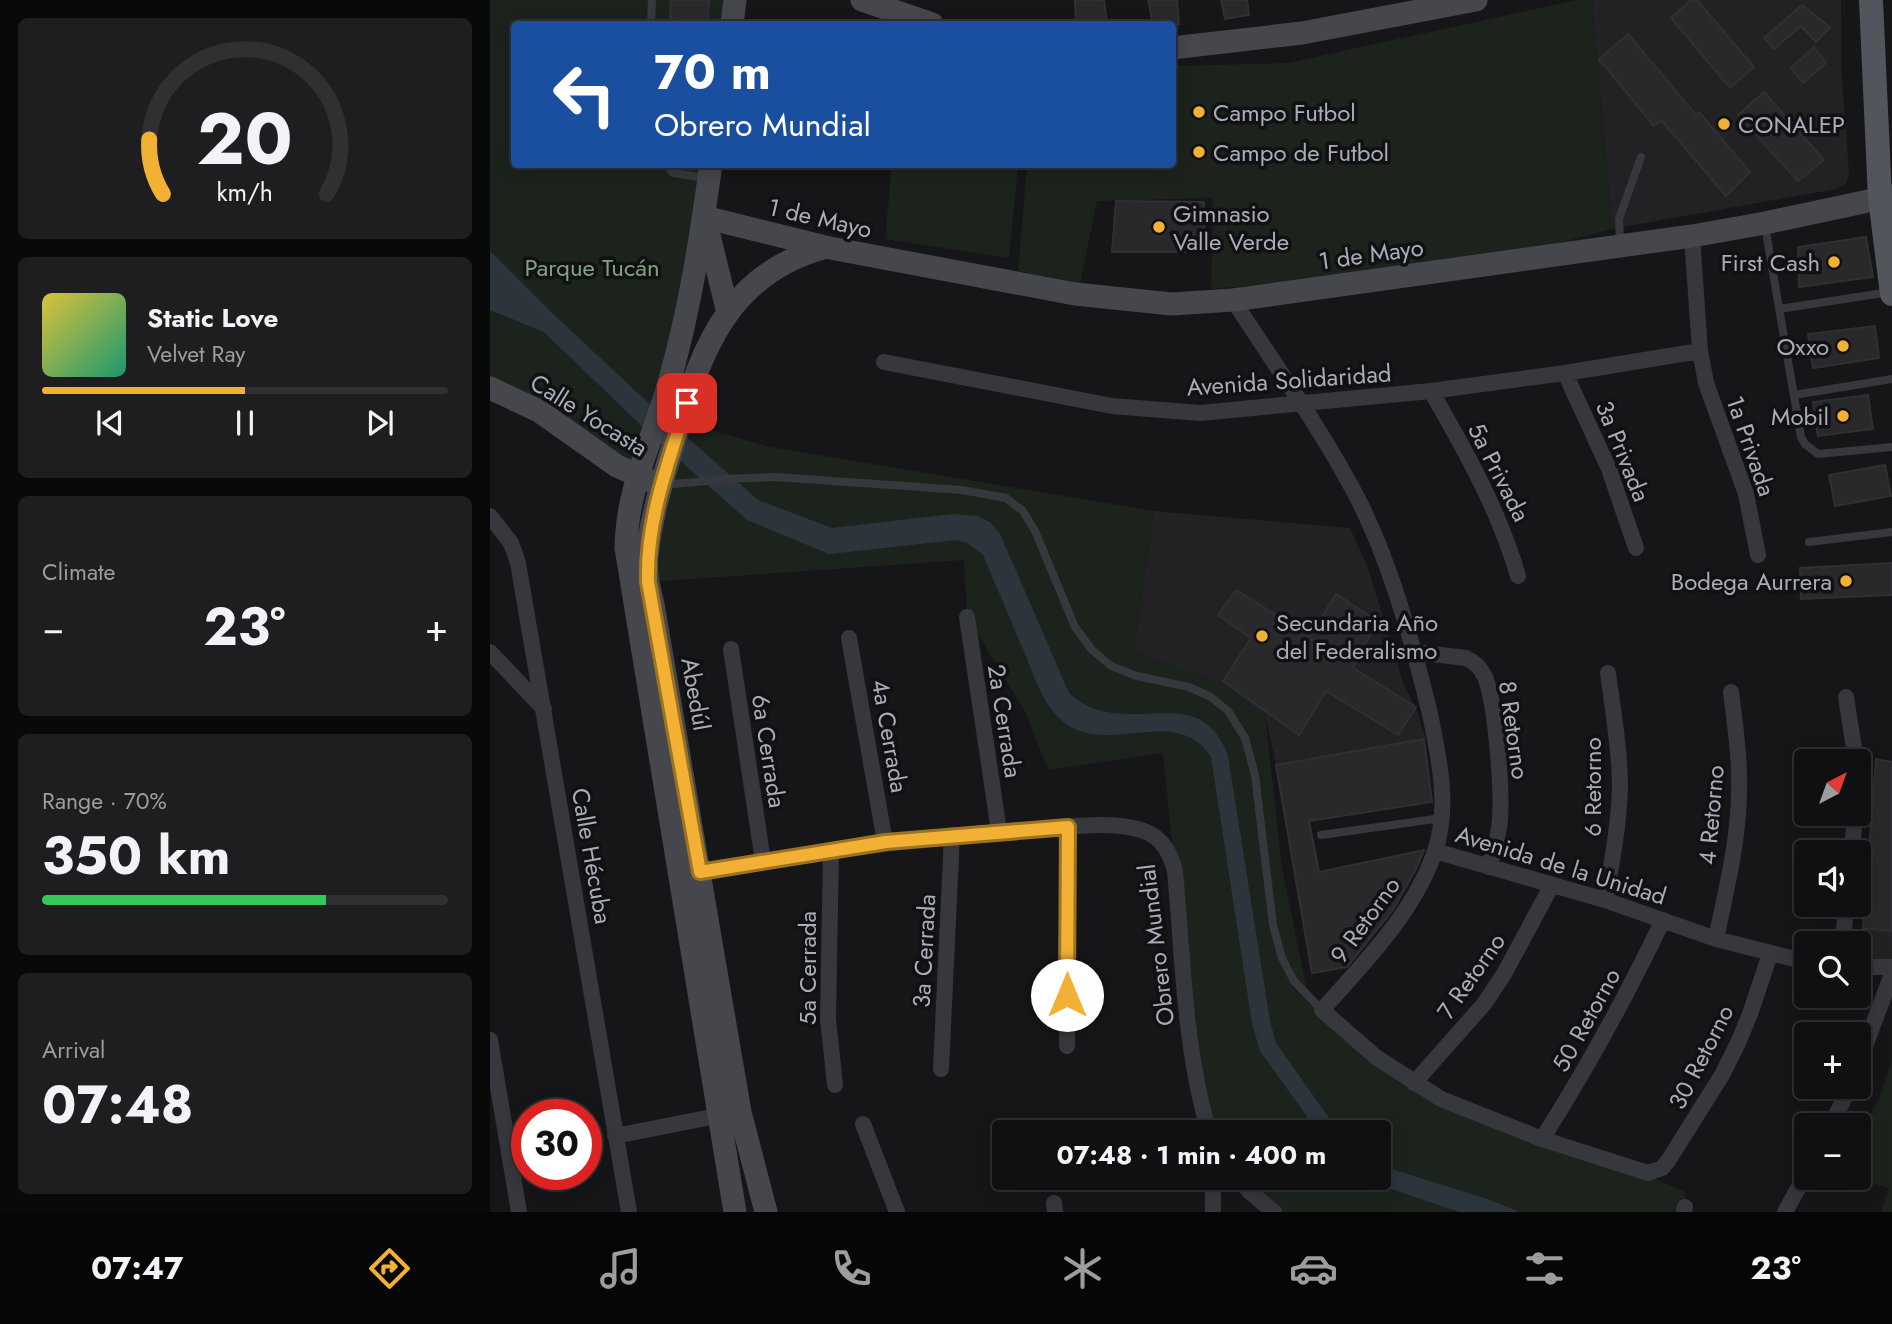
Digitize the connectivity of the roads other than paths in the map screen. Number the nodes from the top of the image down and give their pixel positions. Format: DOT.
graph roads {
  1 [pos="652,0"];
  2 [pos="735,0"];
  3 [pos="862,0"];
  4 [pos="1476,0"];
  5 [pos="1871,0"];
  6 [pos="1400,8"];
  7 [pos="651,21"];
  8 [pos="732,21"];
  9 [pos="923,21"];
  10 [pos="1176,48"];
  11 [pos="1641,158"];
  12 [pos="669,168"];
  13 [pos="710,171"];
  14 [pos="1886,197"];
  15 [pos="704,217"];
  16 [pos="1765,223"];
  17 [pos="1692,236"];
  18 [pos="1620,246"];
  19 [pos="825,247"];
  20 [pos="1892,293"];
  21 [pos="1233,300"];
  22 [pos="1779,309"];
  23 [pos="728,313"];
  24 [pos="1700,351"];
  25 [pos="884,362"];
  26 [pos="1565,373"];
  27 [pos="1892,379"];
  28 [pos="490,388"];
  29 [pos="1431,391"];
  30 [pos="1794,395"];
  31 [pos="1300,404"];
  32 [pos="1892,447"];
  33 [pos="637,477"];
  34 [pos="661,485"];
  35 [pos="490,516"];
  36 [pos="1892,532"];
  37 [pos="1809,542"];
  38 [pos="1636,548"];
  39 [pos="1758,555"];
  40 [pos="1518,576"];
  41 [pos="967,617"];
  42 [pos="849,638"];
  43 [pos="731,649"];
  44 [pos="490,652"];
  45 [pos="1415,652"];
  46 [pos="1608,673"];
  47 [pos="1731,692"];
  48 [pos="1846,696"];
  49 [pos="544,709"];
  50 [pos="1854,749"];
  51 [pos="1442,818"];
  52 [pos="1068,827"];
  53 [pos="999,831"];
  54 [pos="952,835"];
  55 [pos="1321,835"];
  56 [pos="886,842"];
  57 [pos="831,850"];
  58 [pos="1435,851"];
  59 [pos="763,861"];
  60 [pos="1489,867"];
  61 [pos="700,872"];
  62 [pos="1552,885"];
  63 [pos="1605,900"];
  64 [pos="1663,920"];
  65 [pos="1716,939"];
  66 [pos="1770,954"];
  67 [pos="1794,959"];
  68 [pos="1871,967"];
  69 [pos="1892,967"];
  70 [pos="1892,974"];
  71 [pos="1322,1010"];
  72 [pos="1871,1030"];
  73 [pos="490,1040"];
  74 [pos="1067,1046"];
  75 [pos="941,1069"];
  76 [pos="1414,1083"];
  77 [pos="835,1085"];
  78 [pos="730,1114"];
  79 [pos="1205,1120"];
  80 [pos="863,1124"];
  81 [pos="615,1136"];
  82 [pos="1542,1139"];
  83 [pos="1213,1190"];
  84 [pos="1248,1190"];
  85 [pos="1797,1190"];
  86 [pos="519,1212"];
  87 [pos="629,1212"];
  88 [pos="735,1212"];
  89 [pos="766,1212"];
  90 [pos="897,1212"];
  91 [pos="1213,1212"];
  92 [pos="1274,1212"];
  93 [pos="1785,1212"];
  1 -- 7 [label="lane"];
  2 -- 8 [label="street"];
  3 -- 9 [label="street"];
  4 -- 6 [label="street"];
  5 -- 14 [label="main road"];
  6 -- 10 [label="street"];
  11 -- 18 [label="lane"];
  12 -- 13 [label="lane"];
  13 -- 15 [label="street, Abedúl"];
  14 -- 16 [label="street, 1 de Mayo"];
  14 -- 20 [label="main road"];
  15 -- 19 [label="street, 1 de Mayo"];
  15 -- 23 [label="street"];
  15 -- 33 [label="street, Abedúl"];
  16 -- 17 [label="street, 1 de Mayo"];
  16 -- 22 [label="lane"];
  17 -- 18 [label="street, 1 de Mayo"];
  17 -- 24 [label="street, 1a Privada"];
  18 -- 21 [label="street, 1 de Mayo"];
  19 -- 21 [label="street, 1 de Mayo"];
  19 -- 23 [label="street, Abedúl"];
  20 -- 22 [label="lane"];
  21 -- 31 [label="street, Avenida de la Unidad"];
  22 -- 30 [label="lane"];
  23 -- 34 [label="street, Abedúl"];
  24 -- 26 [label="street, Avenida Solidaridad"];
  24 -- 39 [label="street, 1a Privada"];
  25 -- 31 [label="street, Avenida Solidaridad"];
  26 -- 29 [label="street, Avenida Solidaridad"];
  26 -- 38 [label="street, 3a Privada"];
  27 -- 30 [label="lane"];
  28 -- 33 [label="street, Calle Yocasta"];
  29 -- 31 [label="street, Avenida Solidaridad"];
  29 -- 40 [label="street, 5a Privada"];
  30 -- 32 [label="lane"];
  31 -- 45 [label="street, Avenida de la Unidad"];
  33 -- 34 [label="street, Calle Yocasta"];
  33 -- 78 [label="street, Abedúl"];
  34 -- 61 [label="street, Abedúl"];
  34 -- 71 [label="lane"];
  35 -- 49 [label="street, Calle Hécuba"];
  36 -- 37 [label="lane"];
  41 -- 53 [label="street, 2a Cerrada"];
  42 -- 56 [label="street, 4a Cerrada"];
  43 -- 59 [label="street, 6a Cerrada"];
  44 -- 49 [label="street"];
  45 -- 51 [label="street, Avenida de la Unidad"];
  45 -- 60 [label="street, 8 Retorno"];
  46 -- 63 [label="street, 6 Retorno"];
  47 -- 65 [label="street, 4 Retorno"];
  48 -- 50 [label="street"];
  49 -- 81 [label="street, Calle Hécuba"];
  51 -- 55 [label="lane"];
  51 -- 58 [label="street, Avenida de la Unidad"];
  52 -- 53 [label="street, Obrero Mundial"];
  52 -- 74 [label="street"];
  52 -- 79 [label="street, Obrero Mundial"];
  53 -- 54 [label="street, Obrero Mundial"];
  54 -- 56 [label="street, Obrero Mundial"];
  54 -- 75 [label="street, 3a Cerrada"];
  56 -- 57 [label="street, Obrero Mundial"];
  57 -- 59 [label="street, Obrero Mundial"];
  57 -- 77 [label="street, 5a Cerrada"];
  58 -- 60 [label="street, Avenida de la Unidad"];
  58 -- 71 [label="street, 9 Retorno"];
  59 -- 61 [label="street, Obrero Mundial"];
  60 -- 62 [label="street, Avenida de la Unidad"];
  61 -- 78 [label="street, Abedúl"];
  62 -- 63 [label="street, Avenida de la Unidad"];
  62 -- 76 [label="street, 7 Retorno"];
  63 -- 64 [label="street, Avenida de la Unidad"];
  64 -- 65 [label="street, Avenida de la Unidad"];
  64 -- 82 [label="street, 50 Retorno"];
  65 -- 66 [label="street, Avenida de la Unidad"];
  66 -- 67 [label="street, Avenida de la Unidad"];
  66 -- 82 [label="street, 30 Retorno"];
  68 -- 69 [label="street"];
  70 -- 72 [label="street"];
  71 -- 76 [label="street"];
  73 -- 86 [label="street"];
  76 -- 82 [label="street"];
  78 -- 81 [label="street"];
  78 -- 88 [label="street, Abedúl"];
  78 -- 89 [label="street, Abedúl"];
  80 -- 90 [label="street"];
  81 -- 87 [label="street, Calle Hécuba"];
  83 -- 91 [label="street"];
  84 -- 92 [label="street"];
  85 -- 93 [label="street"];
}
